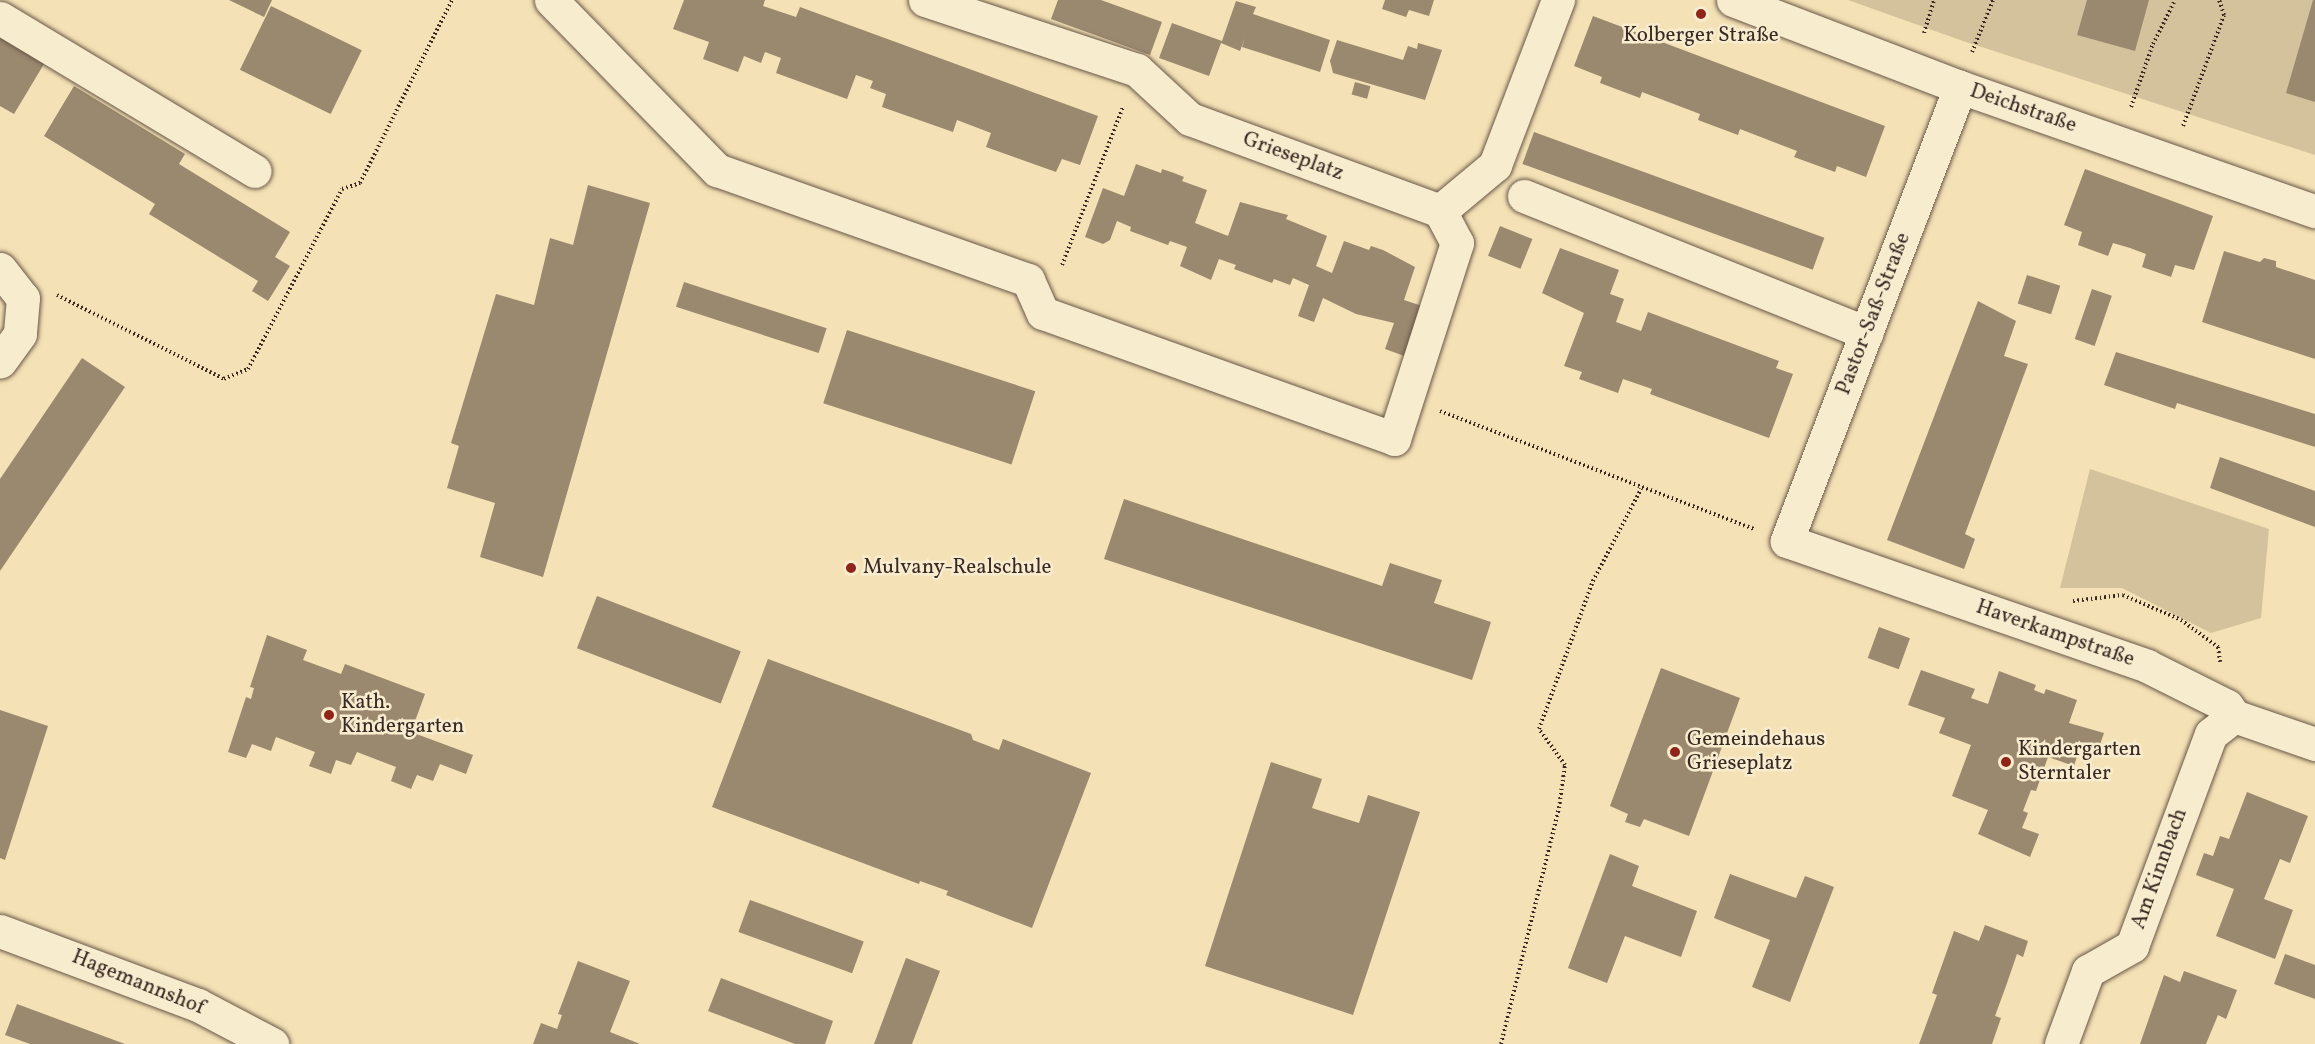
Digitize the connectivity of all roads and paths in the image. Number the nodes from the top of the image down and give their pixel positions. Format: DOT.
graph roads {
  1 [pos="452,0"];
  2 [pos="551,0"];
  3 [pos="925,0"];
  4 [pos="1558,0"];
  5 [pos="1733,0"];
  6 [pos="1994,0"];
  7 [pos="2175,0"];
  8 [pos="2219,0"];
  9 [pos="0,18"];
  10 [pos="1137,70"];
  11 [pos="1960,87"];
  12 [pos="2119,142"];
  13 [pos="2171,160"];
  14 [pos="255,171"];
  15 [pos="1524,196"];
  16 [pos="1440,211"];
  17 [pos="2315,211"];
  18 [pos="0,269"];
  19 [pos="23,298"];
  20 [pos="1043,313"];
  21 [pos="1867,333"];
  22 [pos="0,362"];
  23 [pos="1409,399"];
  24 [pos="1641,489"];
  25 [pos="1787,541"];
  26 [pos="2234,716"];
  27 [pos="2315,744"];
  28 [pos="0,931"];
  29 [pos="272,1044"];
  30 [pos="1501,1044"];
  31 [pos="2061,1044"];
  1 -- 19 [label="path"];
  2 -- 20 [label="street"];
  3 -- 10 [label="street, Grieseplatz"];
  4 -- 16 [label="street"];
  5 -- 11 [label="street, Deichstraße"];
  6 -- 11 [label="path"];
  7 -- 12 [label="path"];
  8 -- 13 [label="path"];
  9 -- 14 [label="street"];
  10 -- 16 [label="street, Grieseplatz"];
  10 -- 20 [label="path"];
  11 -- 12 [label="street, Deichstraße"];
  11 -- 21 [label="street, Pastor-Saß-Straße"];
  12 -- 13 [label="street, Deichstraße"];
  13 -- 17 [label="street, Deichstraße"];
  15 -- 21 [label="street"];
  16 -- 23 [label="street"];
  18 -- 19 [label="street"];
  19 -- 22 [label="street"];
  20 -- 23 [label="street"];
  21 -- 25 [label="street, Pastor-Saß-Straße"];
  23 -- 24 [label="path"];
  24 -- 25 [label="path"];
  24 -- 30 [label="path"];
  25 -- 26 [label="street, Haverkampstraße"];
  26 -- 27 [label="street, Haverkampstraße"];
  26 -- 31 [label="street, Am Kinnbach"];
  28 -- 29 [label="street, Hagemannshof"];
}
